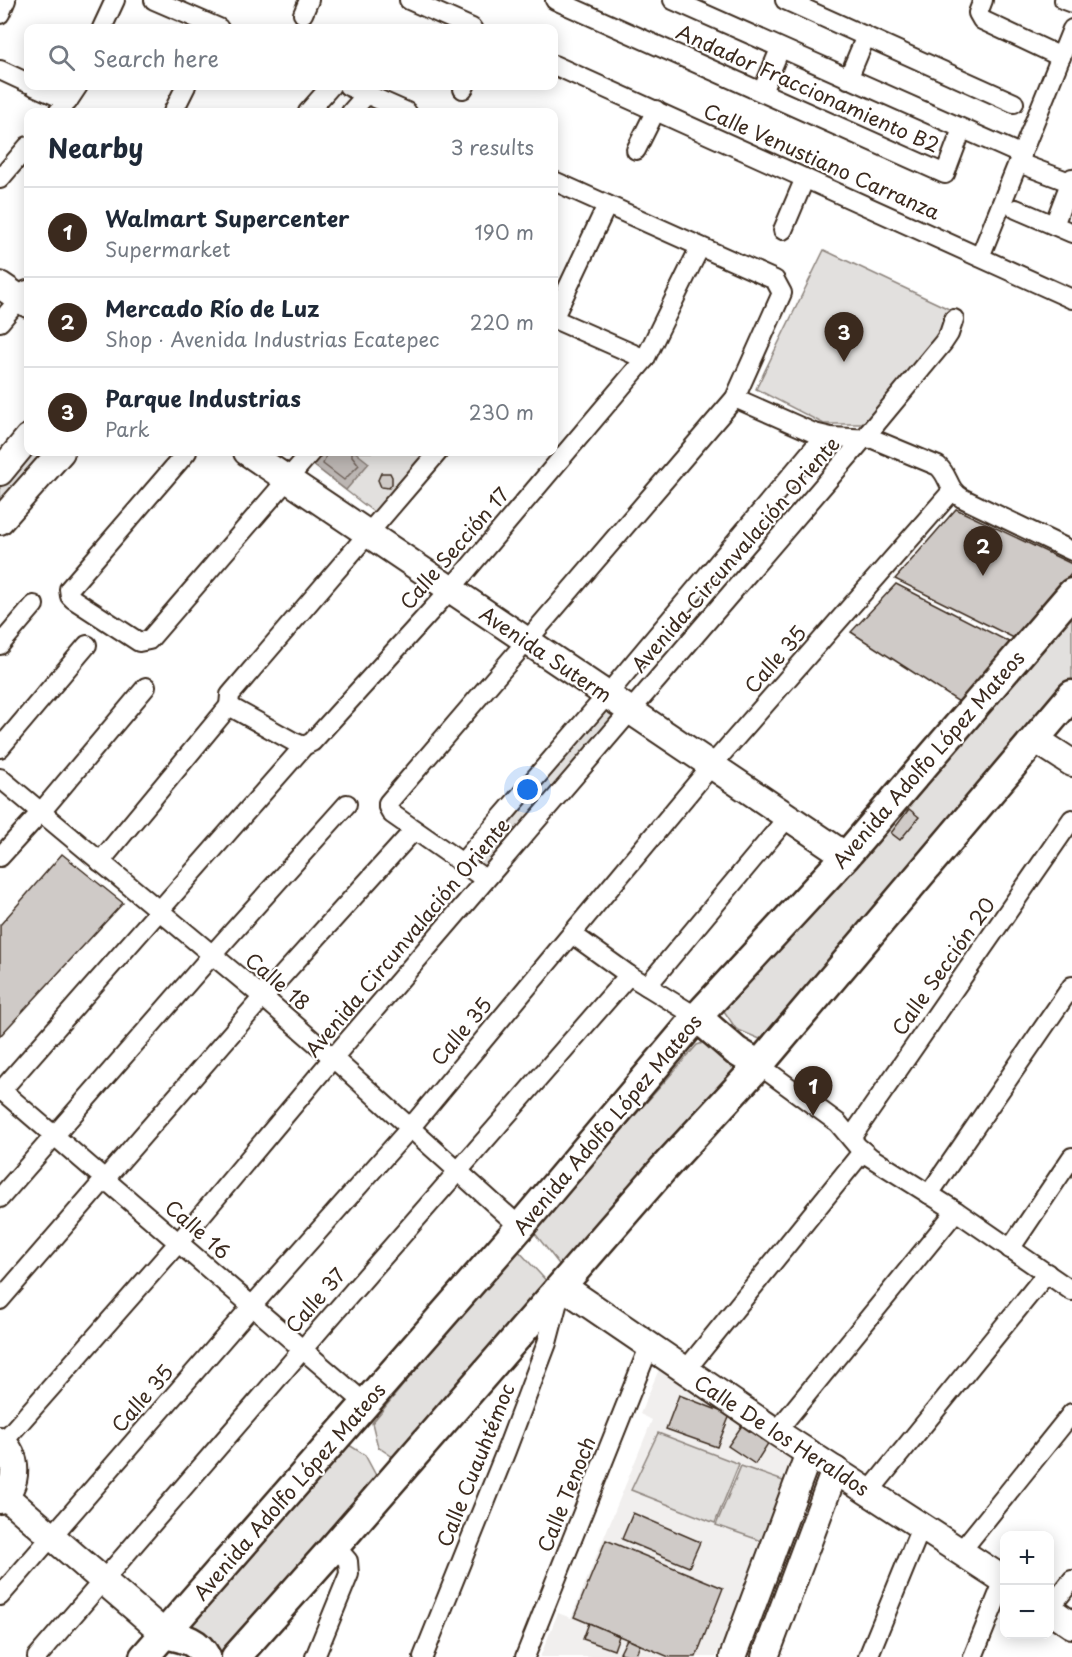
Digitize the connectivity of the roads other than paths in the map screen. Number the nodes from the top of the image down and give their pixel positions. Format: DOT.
graph roads {
  1 [pos="6,0"];
  2 [pos="115,0"];
  3 [pos="154,0"];
  4 [pos="409,0"];
  5 [pos="555,0"];
  6 [pos="673,0"];
  7 [pos="785,0"];
  8 [pos="983,0"];
  9 [pos="1064,0"];
  10 [pos="1072,3"];
  11 [pos="0,14"];
  12 [pos="104,24"];
  13 [pos="207,24"];
  14 [pos="463,24"];
  15 [pos="1072,29"];
  16 [pos="866,36"];
  17 [pos="780,49"];
  18 [pos="558,67"];
  19 [pos="1063,68"];
  20 [pos="0,70"];
  21 [pos="848,79"];
  22 [pos="24,81"];
  23 [pos="44,90"];
  24 [pos="184,90"];
  25 [pos="327,90"];
  26 [pos="358,90"];
  27 [pos="762,92"];
  28 [pos="367,94"];
  29 [pos="68,100"];
  30 [pos="1014,103"];
  31 [pos="175,108"];
  32 [pos="312,108"];
  33 [pos="355,108"];
  34 [pos="398,108"];
  35 [pos="656,110"];
  36 [pos="962,129"];
  37 [pos="636,150"];
  38 [pos="24,151"];
  39 [pos="1020,159"];
  40 [pos="0,178"];
  41 [pos="805,178"];
  42 [pos="1072,181"];
  43 [pos="558,183"];
  44 [pos="607,205"];
  45 [pos="1016,209"];
  46 [pos="1054,225"];
  47 [pos="783,230"];
  48 [pos="1072,233"];
  49 [pos="700,247"];
  50 [pos="980,257"];
  51 [pos="19,294"];
  52 [pos="1072,299"];
  53 [pos="558,309"];
  54 [pos="954,319"];
  55 [pos="558,320"];
  56 [pos="0,322"];
  57 [pos="645,359"];
  58 [pos="735,398"];
  59 [pos="824,436"];
  60 [pos="865,438"];
  61 [pos="24,443"];
  62 [pos="57,456"];
  63 [pos="184,456"];
  64 [pos="253,456"];
  65 [pos="307,456"];
  66 [pos="435,456"];
  67 [pos="0,472"];
  68 [pos="286,479"];
  69 [pos="952,491"];
  70 [pos="0,521"];
  71 [pos="367,534"];
  72 [pos="1072,551"];
  73 [pos="450,590"];
  74 [pos="1072,592"];
  75 [pos="34,604"];
  76 [pos="525,640"];
  77 [pos="0,645"];
  78 [pos="87,645"];
  79 [pos="146,687"];
  80 [pos="607,695"];
  81 [pos="1072,695"];
  82 [pos="229,706"];
  83 [pos="630,711"];
  84 [pos="1035,738"];
  85 [pos="304,746"];
  86 [pos="0,748"];
  87 [pos="1072,763"];
  88 [pos="712,765"];
  89 [pos="0,778"];
  90 [pos="347,804"];
  91 [pos="41,812"];
  92 [pos="788,817"];
  93 [pos="1072,819"];
  94 [pos="414,830"];
  95 [pos="846,856"];
  96 [pos="0,857"];
  97 [pos="100,862"];
  98 [pos="462,863"];
  99 [pos="485,879"];
  100 [pos="160,911"];
  101 [pos="572,934"];
  102 [pos="212,955"];
  103 [pos="629,975"];
  104 [pos="647,986"];
  105 [pos="1072,986"];
  106 [pos="263,997"];
  107 [pos="697,1017"];
  108 [pos="333,1058"];
  109 [pos="759,1065"];
  110 [pos="1,1090"];
  111 [pos="411,1127"];
  112 [pos="54,1135"];
  113 [pos="857,1145"];
  114 [pos="1072,1157"];
  115 [pos="458,1170"];
  116 [pos="104,1178"];
  117 [pos="929,1194"];
  118 [pos="0,1198"];
  119 [pos="956,1211"];
  120 [pos="520,1227"];
  121 [pos="179,1242"];
  122 [pos="1010,1249"];
  123 [pos="1047,1273"];
  124 [pos="562,1286"];
  125 [pos="1072,1291"];
  126 [pos="0,1300"];
  127 [pos="251,1307"];
  128 [pos="649,1347"];
  129 [pos="302,1350"];
  130 [pos="685,1371"];
  131 [pos="366,1404"];
  132 [pos="1072,1413"];
  133 [pos="776,1432"];
  134 [pos="2,1441"];
  135 [pos="809,1454"];
  136 [pos="835,1470"];
  137 [pos="869,1492"];
  138 [pos="3,1498"];
  139 [pos="922,1525"];
  140 [pos="52,1537"];
  141 [pos="335,1546"];
  142 [pos="961,1551"];
  143 [pos="1000,1577"];
  144 [pos="1072,1581"];
  145 [pos="103,1582"];
  146 [pos="1003,1585"];
  147 [pos="0,1596"];
  148 [pos="1054,1604"];
  149 [pos="1054,1612"];
  150 [pos="1072,1625"];
  151 [pos="165,1634"];
  152 [pos="37,1657"];
  153 [pos="144,1657"];
  154 [pos="206,1657"];
  155 [pos="236,1657"];
  156 [pos="315,1657"];
  157 [pos="423,1657"];
  158 [pos="525,1657"];
  159 [pos="733,1657"];
  160 [pos="765,1657"];
  161 [pos="868,1657"];
  162 [pos="973,1657"];
  1 -- 11 [label="street"];
  2 -- 12 [label="street"];
  3 -- 13 [label="street"];
  4 -- 14 [label="street"];
  5 -- 27 [label="street, Andador Fraccionamiento B2"];
  6 -- 17 [label="street"];
  7 -- 16 [label="street"];
  8 -- 19 [label="street"];
  9 -- 10 [label="street"];
  15 -- 19 [label="street"];
  16 -- 21 [label="street"];
  16 -- 30 [label="street"];
  17 -- 21 [label="street"];
  17 -- 27 [label="street"];
  18 -- 35 [label="street, Calle Venustiano Carranza"];
  19 -- 39 [label="street"];
  20 -- 22 [label="street"];
  21 -- 36 [label="street"];
  23 -- 29 [label="street"];
  24 -- 31 [label="street"];
  25 -- 32 [label="street"];
  26 -- 28 [label="street"];
  27 -- 36 [label="street, Andador Fraccionamiento B2"];
  28 -- 33 [label="street"];
  28 -- 34 [label="street"];
  35 -- 37 [label="street"];
  35 -- 41 [label="street, Calle Venustiano Carranza"];
  36 -- 39 [label="street"];
  38 -- 40 [label="street"];
  39 -- 42 [label="street"];
  39 -- 50 [label="street"];
  41 -- 47 [label="street"];
  41 -- 50 [label="street, Calle Venustiano Carranza"];
  42 -- 46 [label="street"];
  43 -- 44 [label="street"];
  44 -- 49 [label="street"];
  44 -- 53 [label="street"];
  45 -- 46 [label="street"];
  46 -- 48 [label="street"];
  49 -- 57 [label="street, Calle Sección 17"];
  49 -- 58 [label="street"];
  50 -- 52 [label="street, Calle Venustiano Carranza"];
  51 -- 56 [label="street"];
  54 -- 60 [label="street, Avenida Circunvalación Oriente"];
  55 -- 57 [label="street"];
  57 -- 73 [label="street, Calle Sección 17"];
  58 -- 59 [label="street"];
  58 -- 76 [label="street"];
  59 -- 60 [label="street"];
  59 -- 80 [label="street, Avenida Circunvalación Oriente"];
  60 -- 69 [label="street"];
  60 -- 83 [label="street, Avenida Circunvalación Oriente"];
  61 -- 67 [label="street"];
  62 -- 70 [label="street"];
  63 -- 68 [label="street"];
  64 -- 68 [label="street, Avenida Suterm"];
  65 -- 68 [label="street"];
  66 -- 71 [label="street"];
  68 -- 71 [label="street, Avenida Suterm"];
  69 -- 72 [label="street"];
  69 -- 88 [label="street, Calle 35"];
  71 -- 73 [label="street, Avenida Suterm"];
  71 -- 82 [label="street"];
  73 -- 76 [label="street, Avenida Suterm"];
  73 -- 85 [label="street, Calle Sección 17"];
  74 -- 95 [label="main road, Avenida Adolfo López Mateos"];
  75 -- 77 [label="street"];
  76 -- 80 [label="street, Avenida Suterm"];
  76 -- 94 [label="street"];
  78 -- 86 [label="street"];
  79 -- 91 [label="street"];
  80 -- 83 [label="street, Avenida Suterm"];
  80 -- 98 [label="street, Avenida Circunvalación Oriente"];
  81 -- 84 [label="main road"];
  82 -- 85 [label="street"];
  82 -- 97 [label="street"];
  83 -- 88 [label="street, Avenida Suterm"];
  83 -- 99 [label="street, Avenida Circunvalación Oriente"];
  84 -- 87 [label="street"];
  84 -- 109 [label="main road"];
  85 -- 100 [label="street, Calle Sección 17"];
  88 -- 92 [label="street, Avenida Suterm"];
  88 -- 101 [label="street, Calle 35"];
  89 -- 91 [label="street, Calle 18"];
  90 -- 102 [label="street"];
  91 -- 96 [label="street"];
  91 -- 97 [label="street, Calle 18"];
  92 -- 95 [label="street, Avenida Suterm"];
  92 -- 104 [label="street"];
  93 -- 113 [label="street, Calle Sección 20"];
  94 -- 98 [label="street"];
  94 -- 106 [label="street"];
  95 -- 107 [label="main road, Avenida Adolfo López Mateos"];
  97 -- 100 [label="street, Calle 18"];
  98 -- 99 [label="street"];
  99 -- 108 [label="street, Avenida Circunvalación Oriente"];
  100 -- 102 [label="street, Calle 18"];
  100 -- 110 [label="street, Calle Sección 17"];
  101 -- 103 [label="street"];
  101 -- 111 [label="street, Calle 35"];
  102 -- 106 [label="street, Calle 18"];
  102 -- 112 [label="street"];
  103 -- 104 [label="street"];
  103 -- 115 [label="street, Calle 37"];
  104 -- 107 [label="street"];
  105 -- 117 [label="street"];
  106 -- 108 [label="street, Calle 18"];
  106 -- 116 [label="street"];
  107 -- 109 [label="main road"];
  107 -- 120 [label="main road, Avenida Adolfo López Mateos"];
  108 -- 111 [label="street, Calle 18"];
  108 -- 121 [label="street, Avenida Circunvalación Oriente"];
  109 -- 113 [label="street"];
  109 -- 124 [label="main road"];
  110 -- 112 [label="street, Calle 16"];
  111 -- 115 [label="street, Calle 18"];
  111 -- 127 [label="street, Calle 35"];
  112 -- 116 [label="street, Calle 16"];
  112 -- 118 [label="street"];
  113 -- 117 [label="street"];
  113 -- 130 [label="street, Calle Sección 20"];
  114 -- 122 [label="street"];
  115 -- 120 [label="street, Calle 18"];
  115 -- 129 [label="street, Calle 37"];
  116 -- 121 [label="street, Calle 16"];
  116 -- 126 [label="street"];
  117 -- 119 [label="street"];
  119 -- 122 [label="street"];
  119 -- 133 [label="street"];
  120 -- 131 [label="main road, Avenida Adolfo López Mateos"];
  121 -- 127 [label="street, Calle 16"];
  121 -- 134 [label="street, Avenida Circunvalación Oriente"];
  122 -- 123 [label="street"];
  123 -- 125 [label="street"];
  123 -- 137 [label="street"];
  124 -- 128 [label="street, Calle De los Heraldos"];
  124 -- 141 [label="main road"];
  124 -- 157 [label="street, Calle Cuauhtémoc"];
  127 -- 129 [label="street, Calle 16"];
  127 -- 140 [label="street, Calle 35"];
  128 -- 130 [label="street, Calle De los Heraldos"];
  128 -- 158 [label="street, Calle Tenoch"];
  129 -- 131 [label="street, Calle 16"];
  129 -- 145 [label="street, Calle 37"];
  130 -- 133 [label="street, Calle De los Heraldos"];
  131 -- 151 [label="main road, Avenida Adolfo López Mateos"];
  132 -- 142 [label="street"];
  133 -- 135 [label="street, Calle De los Heraldos"];
  134 -- 138 [label="street"];
  135 -- 136 [label="street, Calle De los Heraldos"];
  135 -- 159 [label="street"];
  136 -- 137 [label="street, Calle De los Heraldos"];
  136 -- 160 [label="street"];
  137 -- 139 [label="street, Calle De los Heraldos"];
  138 -- 140 [label="street"];
  139 -- 142 [label="street, Calle De los Heraldos"];
  139 -- 161 [label="street"];
  140 -- 145 [label="street"];
  140 -- 147 [label="street, Calle 35"];
  141 -- 155 [label="main road"];
  141 -- 156 [label="street"];
  142 -- 143 [label="street, Calle De los Heraldos"];
  144 -- 148 [label="street"];
  145 -- 151 [label="street"];
  145 -- 152 [label="street, Calle 37"];
  146 -- 162 [label="street"];
  149 -- 150 [label="street"];
  151 -- 153 [label="main road, Avenida Adolfo López Mateos"];
  151 -- 154 [label="main road"];
}
